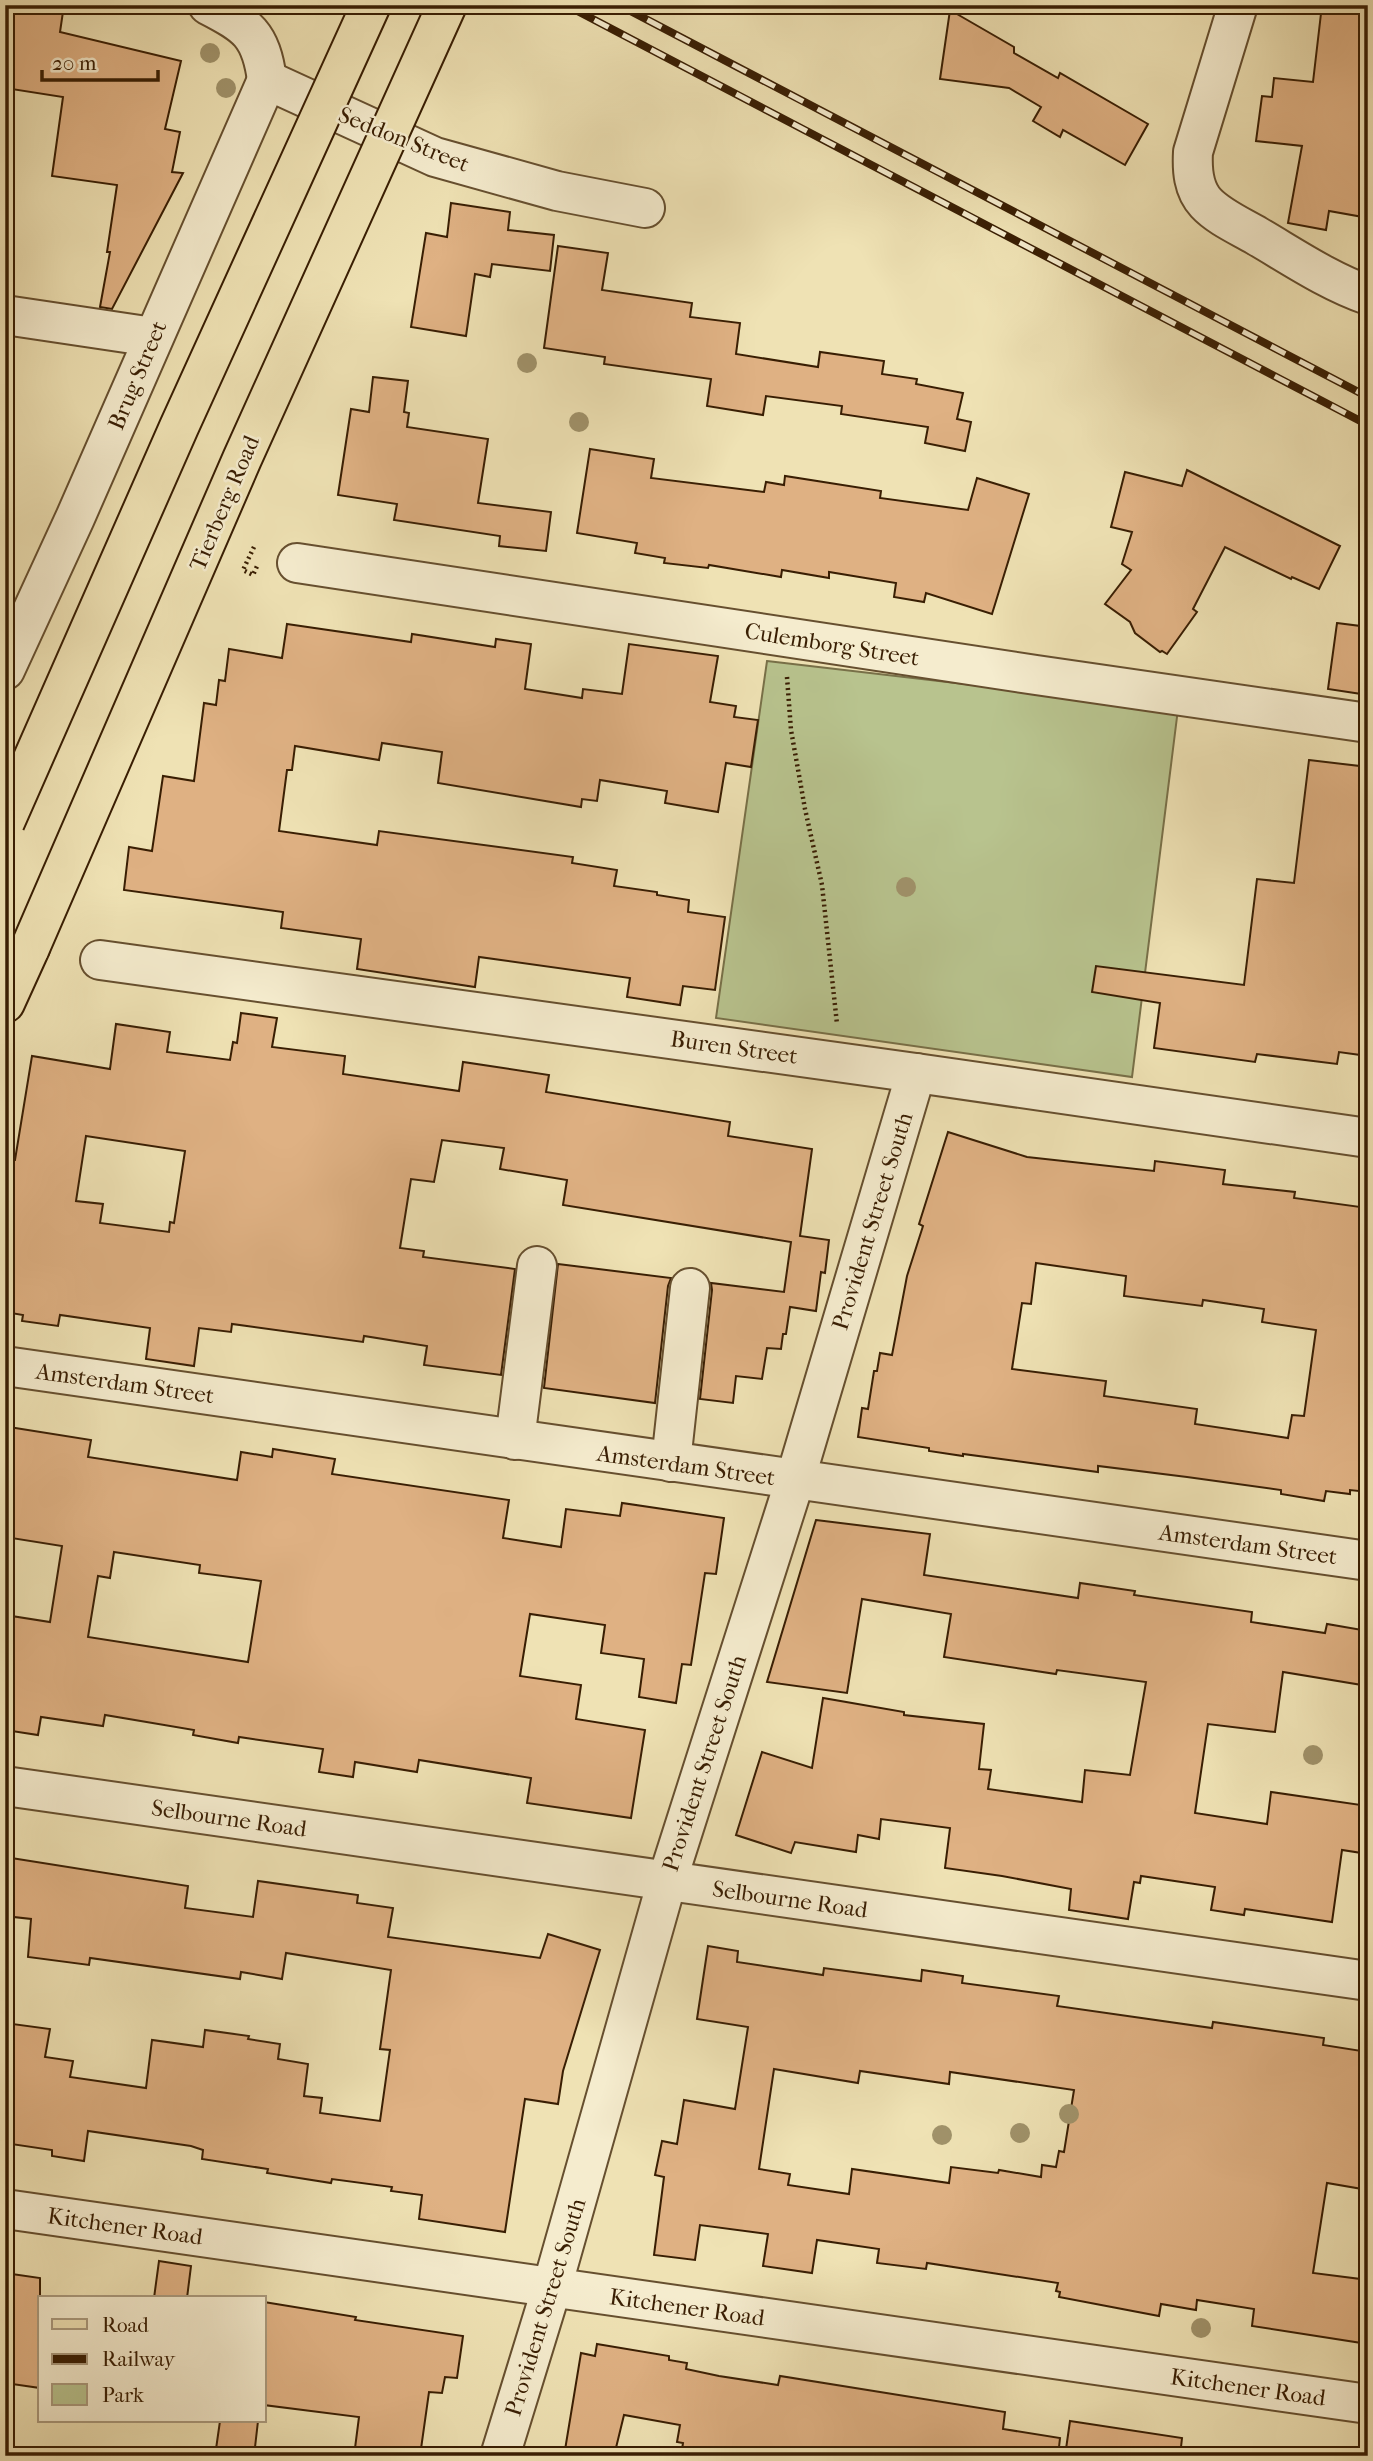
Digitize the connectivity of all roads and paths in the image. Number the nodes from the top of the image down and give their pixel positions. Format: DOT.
graph roads {
  1 [pos="208,5"];
  2 [pos="371,5"];
  3 [pos="447,5"];
  4 [pos="1238,5"];
  5 [pos="267,80"];
  6 [pos="645,208"];
  7 [pos="1368,295"];
  8 [pos="5,315"];
  9 [pos="153,337"];
  10 [pos="254,547"];
  11 [pos="280,558"];
  12 [pos="5,670"];
  13 [pos="788,673"];
  14 [pos="1368,723"];
  15 [pos="5,822"];
  16 [pos="100,960"];
  17 [pos="5,1003"];
  18 [pos="836,1034"];
  19 [pos="916,1073"];
  20 [pos="1368,1138"];
  21 [pos="537,1266"];
  22 [pos="690,1288"];
  23 [pos="5,1366"];
  24 [pos="515,1440"];
  25 [pos="671,1462"];
  26 [pos="794,1480"];
  27 [pos="1368,1561"];
  28 [pos="5,1786"];
  29 [pos="667,1881"];
  30 [pos="1368,1981"];
  31 [pos="5,2209"];
  32 [pos="552,2287"];
  33 [pos="1368,2404"];
  34 [pos="500,2456"];
  1 -- 5 [label="street"];
  2 -- 15 [label="main road, bridge"];
  3 -- 17 [label="main road, Tierberg Road, bridge"];
  4 -- 7 [label="street"];
  5 -- 6 [label="street, Seddon Street"];
  5 -- 9 [label="street, Brug Street"];
  8 -- 9 [label="street"];
  9 -- 12 [label="street, Brug Street"];
  10 -- 11 [label="path"];
  11 -- 14 [label="street, Culemborg Street"];
  13 -- 18 [label="path"];
  16 -- 19 [label="street, Buren Street"];
  19 -- 20 [label="street, Buren Street"];
  19 -- 26 [label="street, Provident Street South"];
  21 -- 24 [label="street"];
  22 -- 25 [label="street"];
  23 -- 24 [label="street, Amsterdam Street"];
  24 -- 25 [label="street, Amsterdam Street"];
  25 -- 26 [label="street, Amsterdam Street"];
  26 -- 27 [label="street, Amsterdam Street"];
  26 -- 29 [label="street, Provident Street South"];
  28 -- 29 [label="street, Selbourne Road"];
  29 -- 30 [label="street, Selbourne Road"];
  29 -- 32 [label="street, Provident Street South"];
  31 -- 32 [label="street, Kitchener Road"];
  32 -- 33 [label="street, Kitchener Road"];
  32 -- 34 [label="street, Provident Street South"];
}
